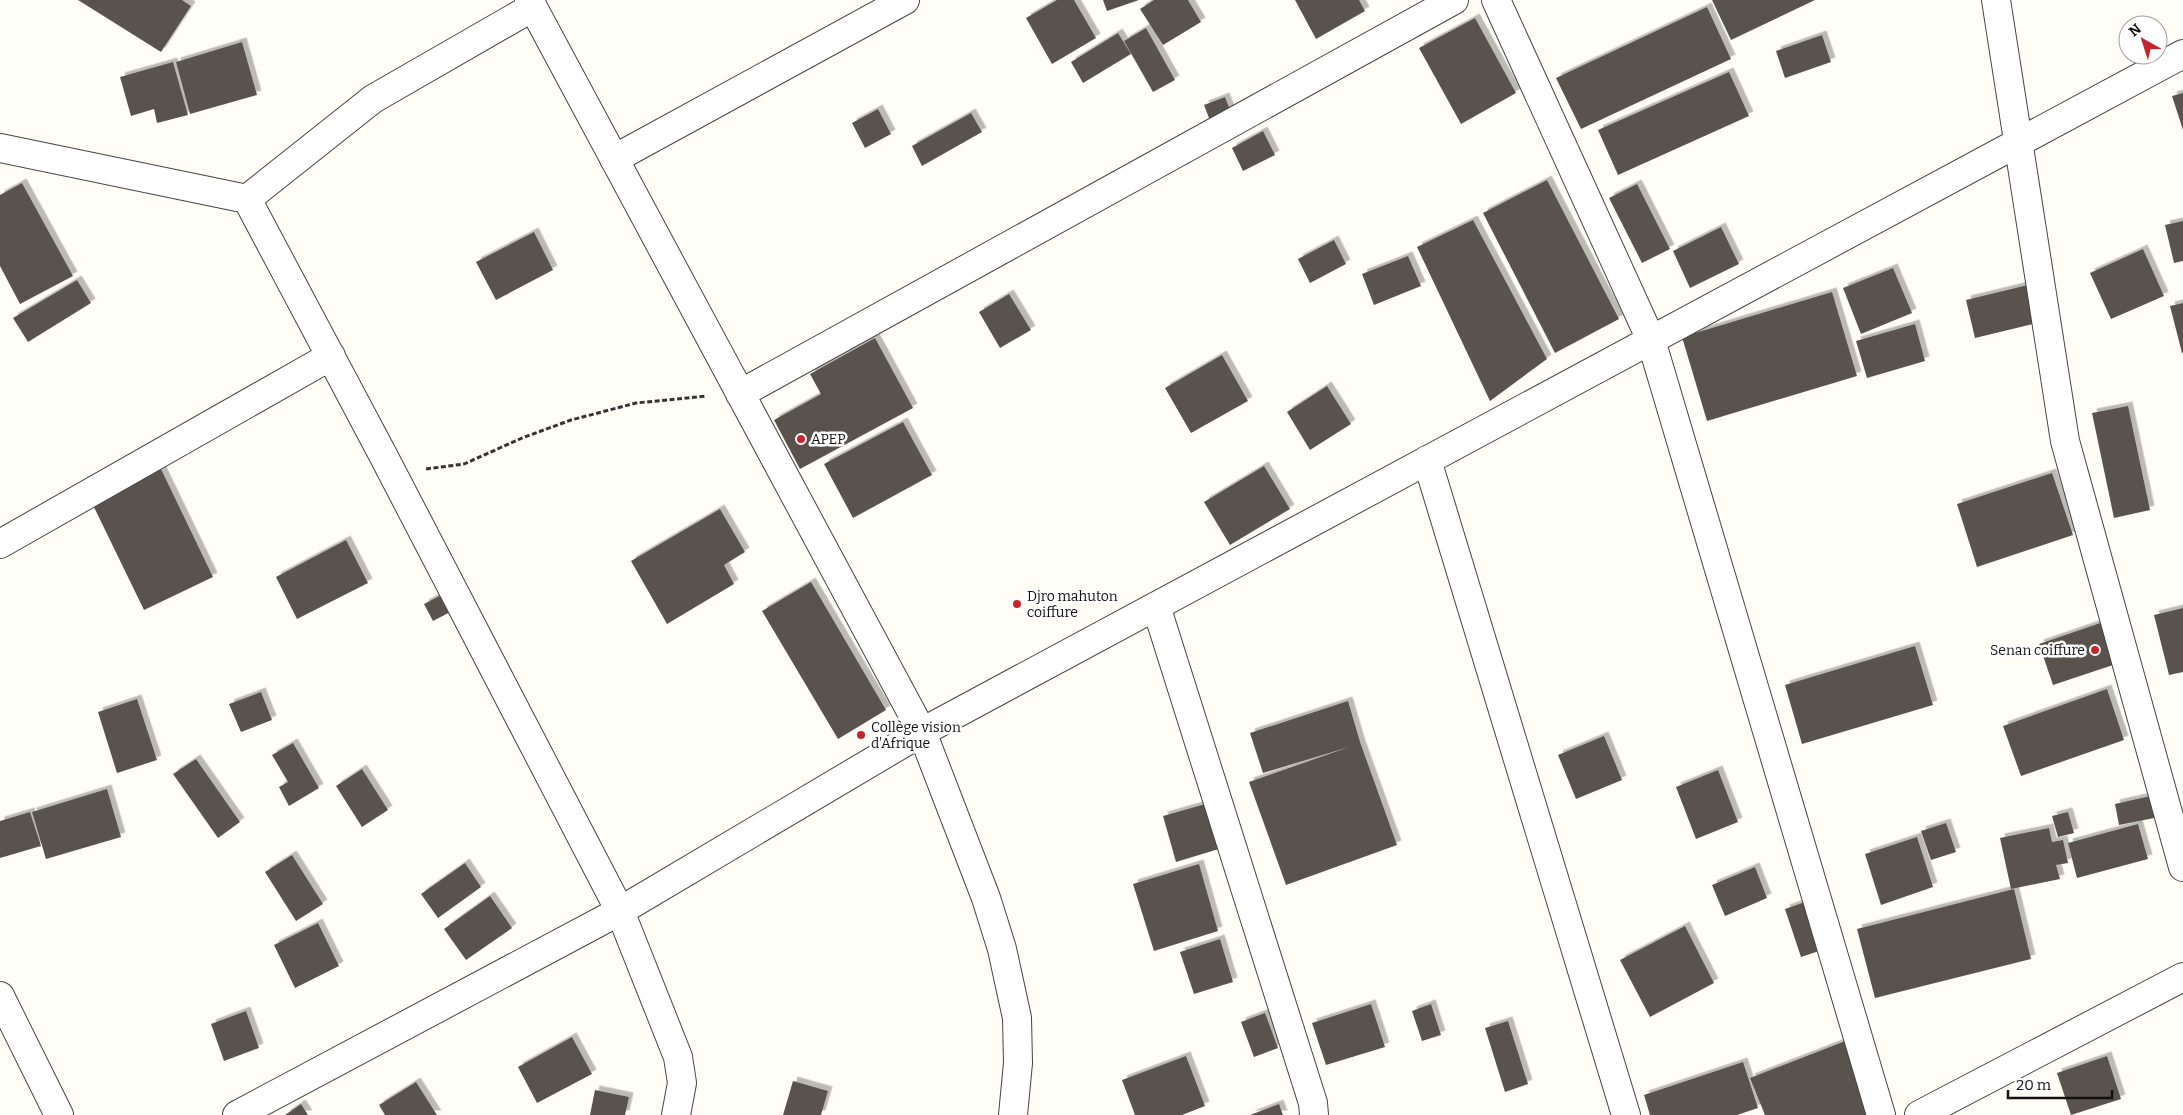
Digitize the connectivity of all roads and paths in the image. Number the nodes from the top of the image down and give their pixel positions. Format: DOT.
graph roads {
  1 [pos="905,0"];
  2 [pos="1454,0"];
  3 [pos="1496,0"];
  4 [pos="1996,0"];
  5 [pos="531,3"];
  6 [pos="2183,54"];
  7 [pos="2019,142"];
  8 [pos="0,148"];
  9 [pos="614,159"];
  10 [pos="247,199"];
  11 [pos="1652,340"];
  12 [pos="331,356"];
  13 [pos="740,394"];
  14 [pos="383,455"];
  15 [pos="1427,460"];
  16 [pos="0,544"];
  17 [pos="1156,606"];
  18 [pos="922,732"];
  19 [pos="2183,867"];
  20 [pos="620,911"];
  21 [pos="2183,977"];
  22 [pos="0,996"];
  23 [pos="59,1115"];
  24 [pos="237,1115"];
  25 [pos="676,1115"];
  26 [pos="1013,1115"];
  27 [pos="1314,1115"];
  28 [pos="1626,1115"];
  29 [pos="1881,1115"];
  30 [pos="1919,1115"];
  1 -- 9 [label="street"];
  2 -- 13 [label="street"];
  3 -- 11 [label="street"];
  4 -- 7 [label="street"];
  5 -- 9 [label="street"];
  5 -- 10 [label="street"];
  6 -- 7 [label="street"];
  7 -- 11 [label="street"];
  7 -- 19 [label="street"];
  8 -- 10 [label="street"];
  9 -- 13 [label="street"];
  10 -- 12 [label="street"];
  11 -- 15 [label="street"];
  11 -- 29 [label="street"];
  12 -- 14 [label="street"];
  12 -- 16 [label="street"];
  13 -- 14 [label="path"];
  13 -- 18 [label="street"];
  14 -- 20 [label="street"];
  15 -- 17 [label="street"];
  15 -- 28 [label="street"];
  17 -- 18 [label="street"];
  17 -- 27 [label="street"];
  18 -- 20 [label="street"];
  18 -- 26 [label="street"];
  20 -- 24 [label="street"];
  20 -- 25 [label="street"];
  21 -- 30 [label="street"];
  22 -- 23 [label="street"];
}
